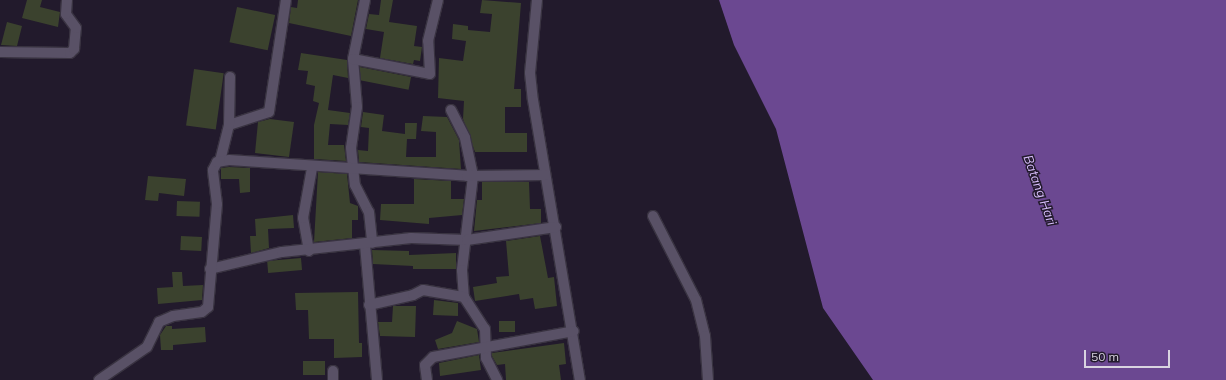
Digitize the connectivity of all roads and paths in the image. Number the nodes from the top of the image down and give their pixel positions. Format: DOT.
graph roads {
  1 [pos="67,0"];
  2 [pos="286,0"];
  3 [pos="365,0"];
  4 [pos="438,0"];
  5 [pos="537,0"];
  6 [pos="0,52"];
  7 [pos="353,59"];
  8 [pos="230,77"];
  9 [pos="451,110"];
  10 [pos="229,125"];
  11 [pos="220,161"];
  12 [pos="312,168"];
  13 [pos="354,169"];
  14 [pos="545,175"];
  15 [pos="474,176"];
  16 [pos="653,216"];
  17 [pos="556,227"];
  18 [pos="467,240"];
  19 [pos="368,244"];
  20 [pos="309,251"];
  21 [pos="210,269"];
  22 [pos="464,297"];
  23 [pos="369,305"];
  24 [pos="574,331"];
  25 [pos="486,349"];
  26 [pos="99,380"];
  27 [pos="377,380"];
  28 [pos="427,380"];
  29 [pos="497,380"];
  30 [pos="580,380"];
  31 [pos="708,380"];
  1 -- 6 [label="street"];
  2 -- 10 [label="street"];
  3 -- 7 [label="street"];
  4 -- 7 [label="street"];
  5 -- 14 [label="street"];
  7 -- 13 [label="street"];
  8 -- 10 [label="street"];
  9 -- 15 [label="street"];
  10 -- 11 [label="street"];
  11 -- 12 [label="street"];
  11 -- 21 [label="street"];
  12 -- 13 [label="street"];
  12 -- 20 [label="street"];
  13 -- 15 [label="street"];
  13 -- 19 [label="street"];
  14 -- 15 [label="street"];
  14 -- 17 [label="street"];
  15 -- 18 [label="street"];
  16 -- 31 [label="street"];
  17 -- 18 [label="street"];
  17 -- 24 [label="street"];
  18 -- 19 [label="street"];
  18 -- 22 [label="street"];
  19 -- 20 [label="street"];
  19 -- 23 [label="street"];
  20 -- 21 [label="street"];
  21 -- 26 [label="street"];
  22 -- 23 [label="street"];
  22 -- 25 [label="street"];
  23 -- 27 [label="street"];
  24 -- 25 [label="street"];
  24 -- 30 [label="street"];
  25 -- 28 [label="street"];
  25 -- 29 [label="street"];
}
